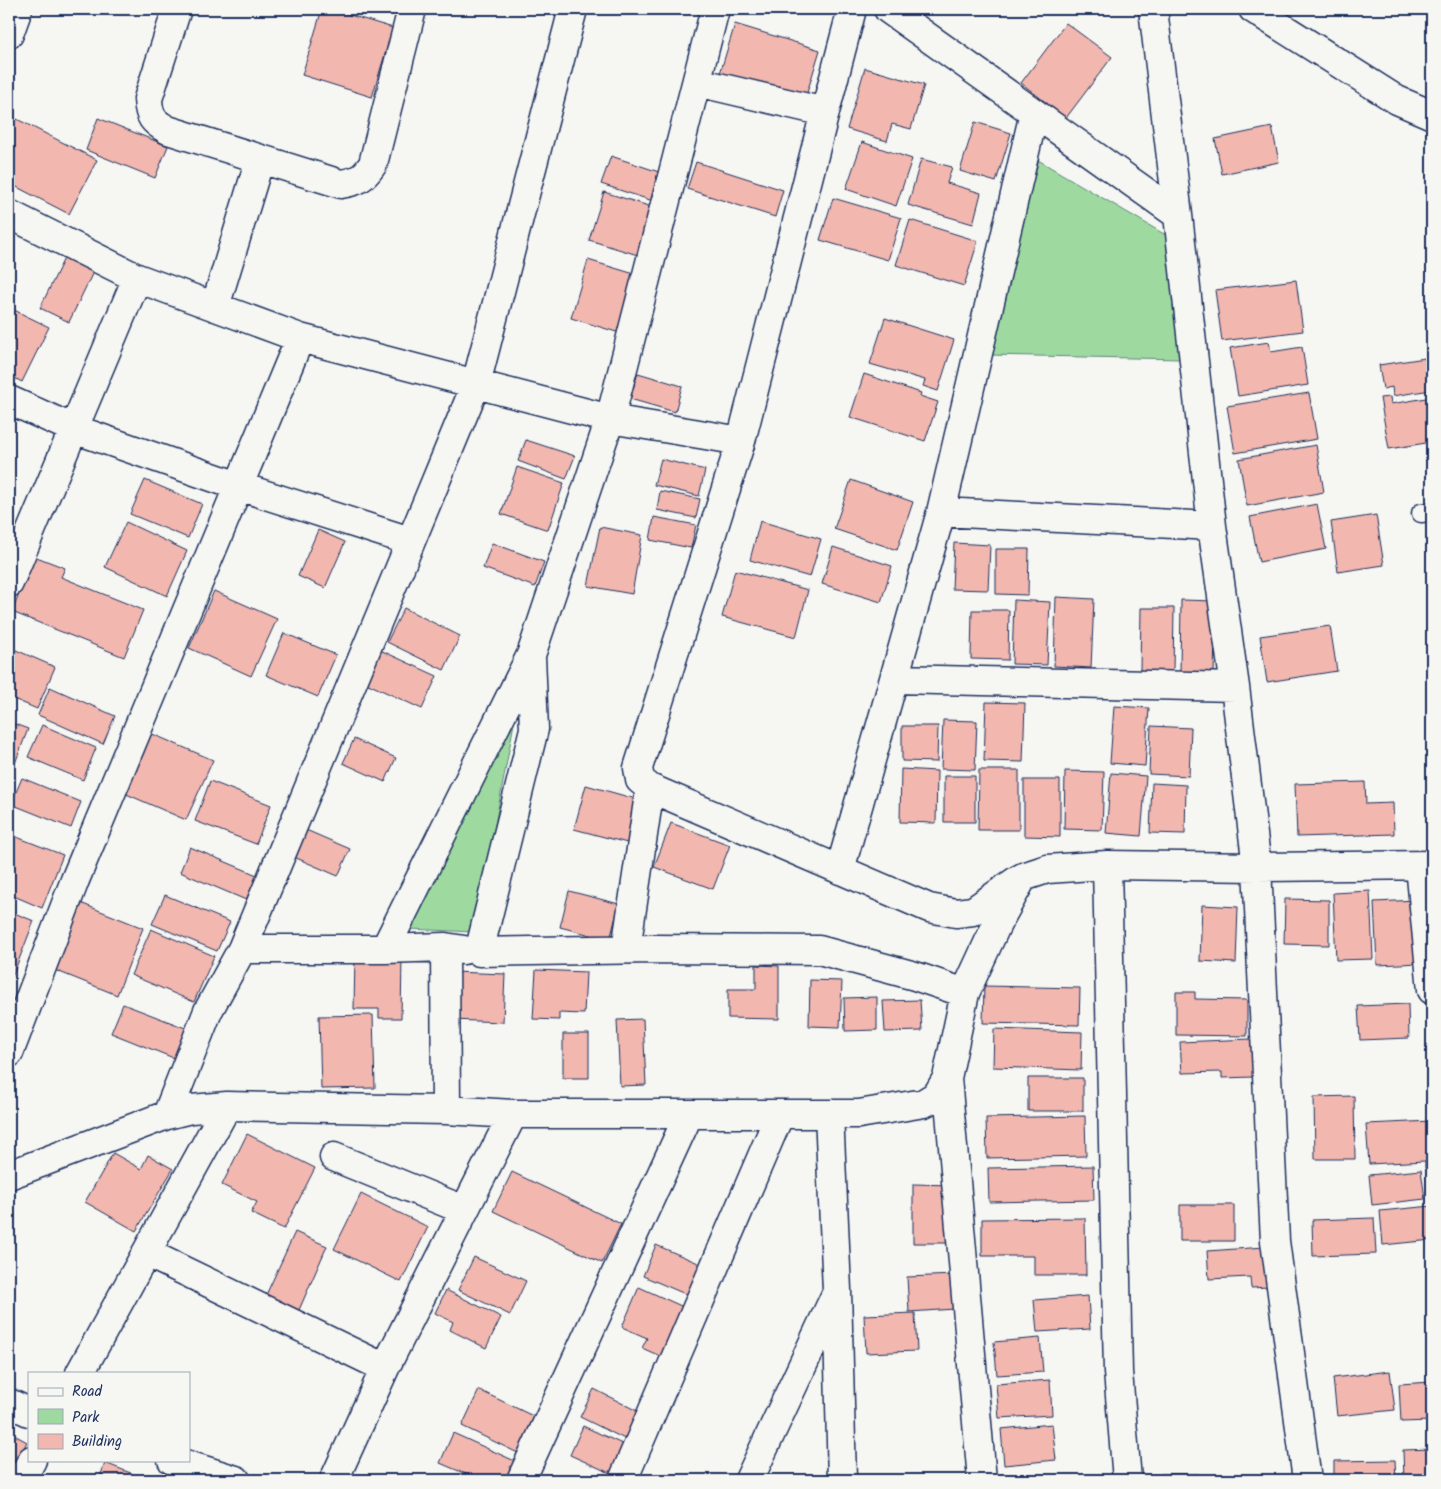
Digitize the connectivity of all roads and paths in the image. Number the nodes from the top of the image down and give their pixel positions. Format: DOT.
graph roads {
  1 [pos="18,9"];
  2 [pos="177,9"];
  3 [pos="412,9"];
  4 [pos="573,9"];
  5 [pos="715,9"];
  6 [pos="852,9"];
  7 [pos="888,9"];
  8 [pos="1153,9"];
  9 [pos="1253,9"];
  10 [pos="9,34"];
  11 [pos="697,82"];
  12 [pos="825,112"];
  13 [pos="1034,113"];
  14 [pos="1432,115"];
  15 [pos="260,159"];
  16 [pos="9,214"];
  17 [pos="1178,215"];
  18 [pos="137,278"];
  19 [pos="215,307"];
  20 [pos="300,338"];
  21 [pos="476,384"];
  22 [pos="9,400"];
  23 [pos="610,420"];
  24 [pos="74,429"];
  25 [pos="741,441"];
  26 [pos="238,486"];
  27 [pos="941,512"];
  28 [pos="1212,526"];
  29 [pos="410,541"];
  30 [pos="9,583"];
  31 [pos="531,655"];
  32 [pos="895,679"];
  33 [pos="1235,687"];
  34 [pos="650,788"];
  35 [pos="1107,865"];
  36 [pos="1426,865"];
  37 [pos="1257,867"];
  38 [pos="840,870"];
  39 [pos="1023,877"];
  40 [pos="446,947"];
  41 [pos="242,949"];
  42 [pos="385,949"];
  43 [pos="626,949"];
  44 [pos="479,952"];
  45 [pos="1432,990"];
  46 [pos="965,993"];
  47 [pos="9,1053"];
  48 [pos="947,1078"];
  49 [pos="227,1106"];
  50 [pos="446,1110"];
  51 [pos="512,1114"];
  52 [pos="688,1114"];
  53 [pos="780,1114"];
  54 [pos="829,1114"];
  55 [pos="167,1115"];
  56 [pos="334,1157"];
  57 [pos="9,1175"];
  58 [pos="464,1210"];
  59 [pos="147,1252"];
  60 [pos="837,1290"];
  61 [pos="386,1368"];
  62 [pos="81,1372"];
  63 [pos="9,1403"];
  64 [pos="28,1412"];
  65 [pos="31,1462"];
  66 [pos="178,1462"];
  67 [pos="21,1480"];
  68 [pos="236,1480"];
  69 [pos="334,1480"];
  70 [pos="521,1480"];
  71 [pos="623,1480"];
  72 [pos="749,1480"];
  73 [pos="842,1480"];
  74 [pos="982,1480"];
  75 [pos="1127,1480"];
  76 [pos="1307,1480"];
  1 -- 10 [label="street"];
  2 -- 15 [label="street"];
  3 -- 15 [label="street"];
  4 -- 21 [label="street"];
  5 -- 11 [label="street"];
  6 -- 12 [label="street"];
  7 -- 13 [label="street"];
  8 -- 17 [label="street"];
  9 -- 14 [label="street"];
  11 -- 12 [label="street"];
  11 -- 23 [label="street"];
  12 -- 25 [label="street"];
  13 -- 17 [label="street"];
  13 -- 27 [label="street"];
  15 -- 19 [label="street"];
  16 -- 18 [label="street"];
  17 -- 28 [label="street"];
  18 -- 19 [label="street"];
  18 -- 24 [label="street"];
  19 -- 20 [label="street"];
  20 -- 21 [label="street"];
  20 -- 26 [label="street"];
  21 -- 23 [label="street"];
  21 -- 29 [label="street"];
  22 -- 24 [label="street"];
  23 -- 25 [label="street"];
  23 -- 31 [label="street"];
  24 -- 26 [label="street"];
  24 -- 30 [label="street"];
  25 -- 34 [label="street"];
  26 -- 29 [label="street"];
  26 -- 47 [label="street"];
  27 -- 28 [label="street"];
  27 -- 32 [label="street"];
  28 -- 33 [label="street"];
  29 -- 41 [label="street"];
  31 -- 42 [label="street"];
  31 -- 44 [label="street"];
  32 -- 33 [label="street"];
  32 -- 38 [label="street"];
  33 -- 37 [label="street"];
  34 -- 38 [label="street"];
  34 -- 43 [label="street"];
  35 -- 37 [label="street"];
  35 -- 39 [label="street"];
  35 -- 75 [label="street"];
  36 -- 37 [label="street"];
  36 -- 45 [label="street"];
  37 -- 76 [label="street"];
  38 -- 39 [label="street"];
  39 -- 46 [label="street"];
  40 -- 42 [label="street"];
  40 -- 44 [label="street"];
  40 -- 50 [label="street"];
  41 -- 42 [label="street"];
  41 -- 55 [label="street"];
  43 -- 44 [label="street"];
  43 -- 46 [label="street"];
  46 -- 48 [label="street"];
  48 -- 54 [label="street"];
  48 -- 74 [label="street"];
  49 -- 50 [label="street"];
  49 -- 55 [label="street"];
  49 -- 59 [label="street"];
  50 -- 51 [label="street"];
  51 -- 52 [label="street"];
  51 -- 58 [label="street"];
  52 -- 53 [label="street"];
  52 -- 70 [label="street"];
  53 -- 54 [label="street"];
  53 -- 71 [label="street"];
  54 -- 60 [label="street"];
  55 -- 57 [label="street"];
  56 -- 58 [label="street"];
  58 -- 61 [label="street"];
  59 -- 61 [label="street"];
  59 -- 62 [label="street"];
  60 -- 72 [label="street"];
  60 -- 73 [label="street"];
  61 -- 69 [label="street"];
  63 -- 64 [label="street"];
  65 -- 67 [label="street"];
  66 -- 68 [label="street"];
}
